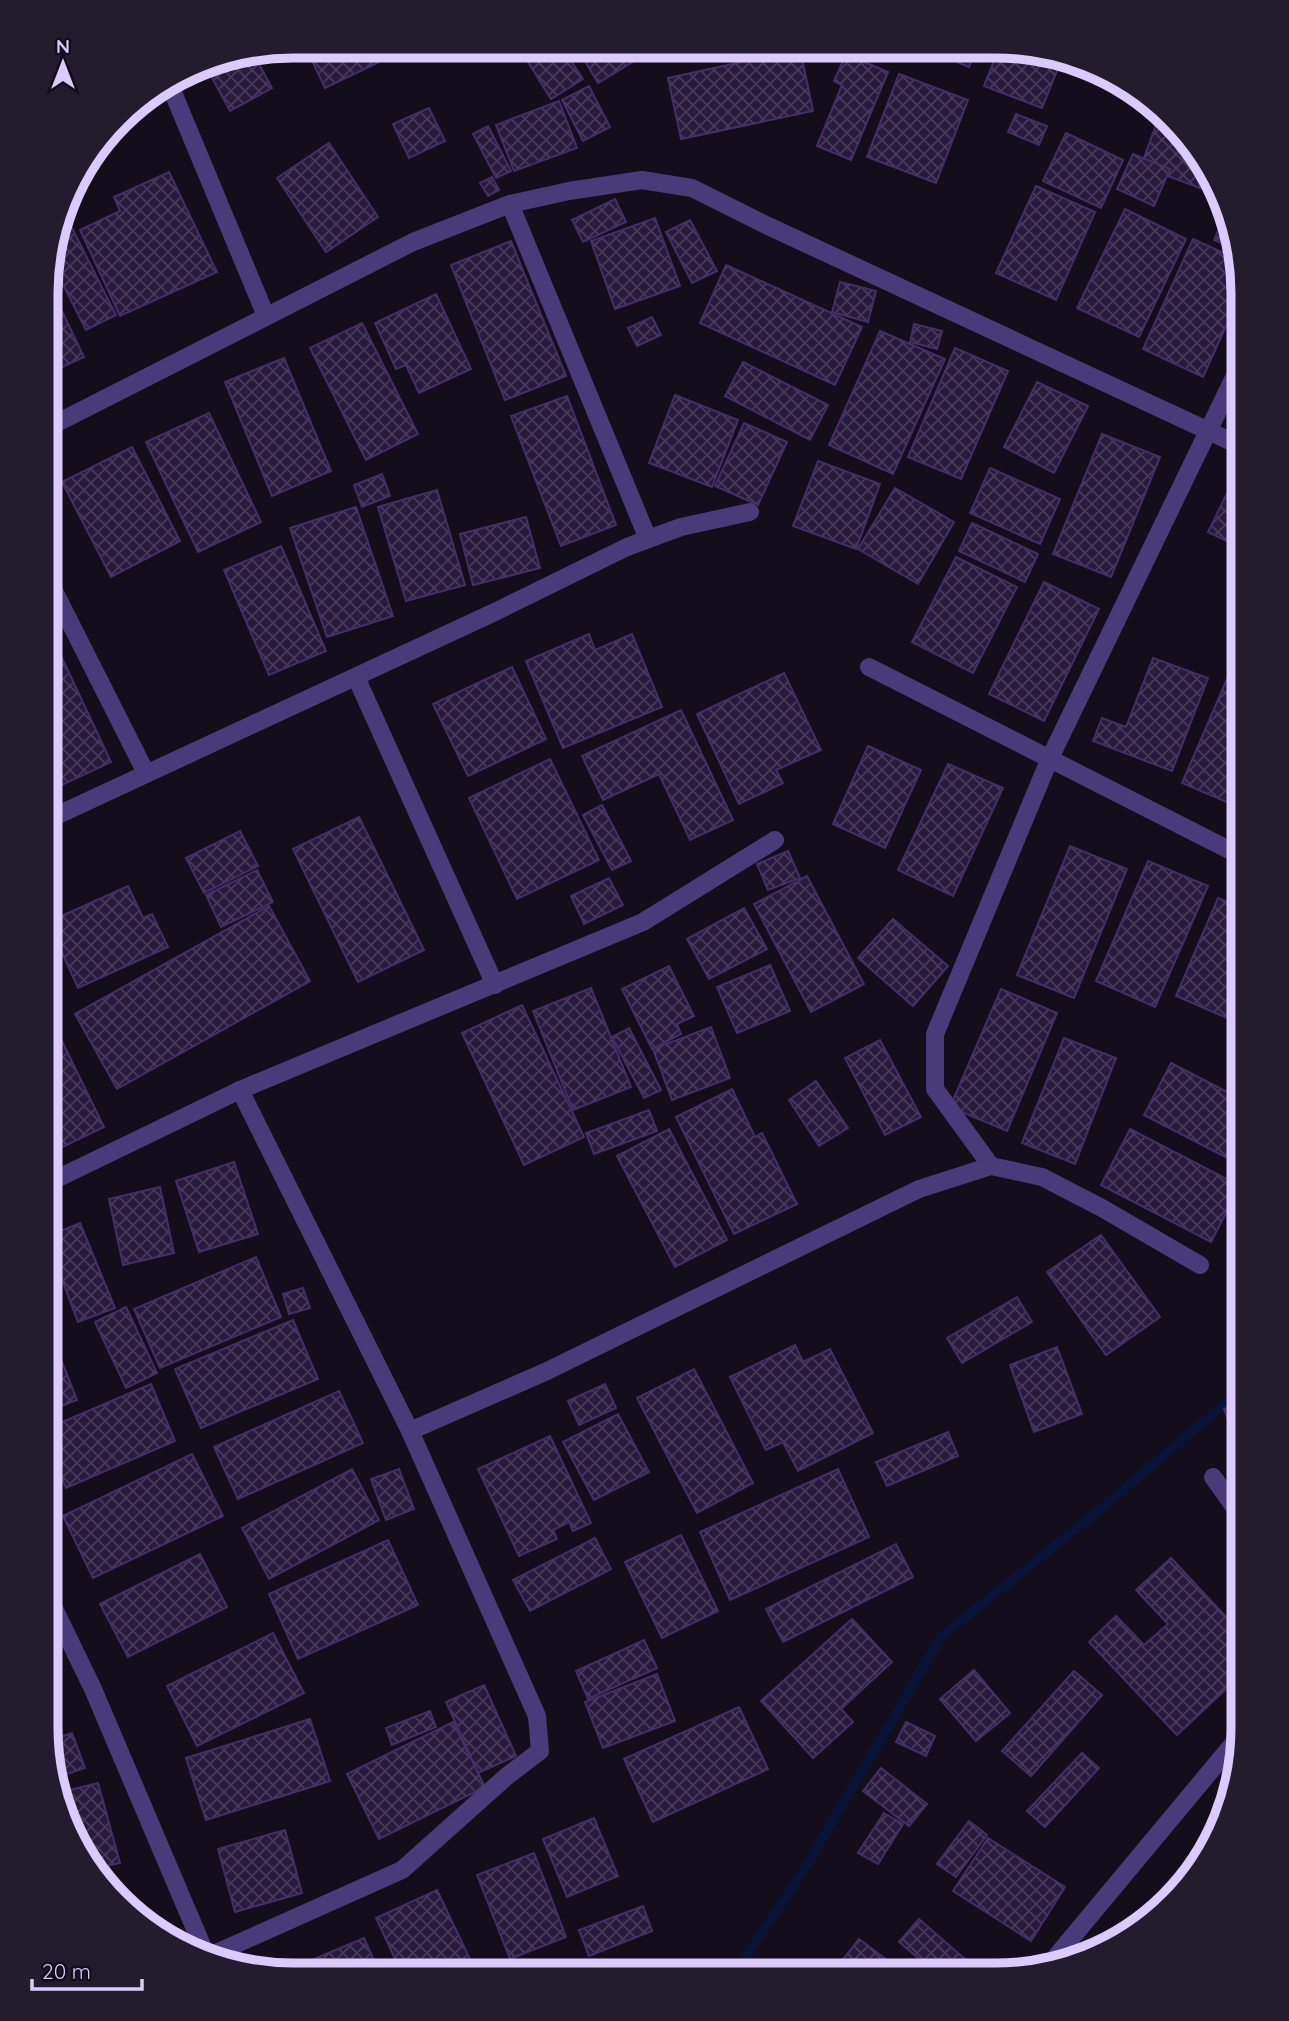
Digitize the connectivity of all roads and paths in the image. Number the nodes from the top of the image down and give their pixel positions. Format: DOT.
graph roads {
  1 [pos="172,91"];
  2 [pos="510,204"];
  3 [pos="266,316"];
  4 [pos="1231,385"];
  5 [pos="58,422"];
  6 [pos="1209,430"];
  7 [pos="1231,441"];
  8 [pos="750,512"];
  9 [pos="648,539"];
  10 [pos="58,599"];
  11 [pos="869,667"];
  12 [pos="356,677"];
  13 [pos="1050,758"];
  14 [pos="146,773"];
  15 [pos="58,815"];
  16 [pos="775,840"];
  17 [pos="1231,851"];
  18 [pos="495,985"];
  19 [pos="240,1090"];
  20 [pos="991,1166"];
  21 [pos="58,1178"];
  22 [pos="1200,1265"];
  23 [pos="410,1431"];
  24 [pos="1213,1477"];
  25 [pos="1231,1502"];
  26 [pos="58,1617"];
  27 [pos="1231,1747"];
  28 [pos="202,1944"];
  29 [pos="221,1951"];
  30 [pos="1057,1955"];
  1 -- 3 [label="street"];
  2 -- 3 [label="street"];
  2 -- 6 [label="street"];
  2 -- 9 [label="street"];
  3 -- 5 [label="street"];
  4 -- 6 [label="street"];
  6 -- 7 [label="street"];
  6 -- 13 [label="street"];
  8 -- 9 [label="street"];
  9 -- 12 [label="street"];
  10 -- 14 [label="street"];
  11 -- 13 [label="street"];
  12 -- 14 [label="street"];
  12 -- 18 [label="street"];
  13 -- 17 [label="street"];
  13 -- 20 [label="street"];
  14 -- 15 [label="street"];
  16 -- 18 [label="street"];
  18 -- 19 [label="street"];
  19 -- 21 [label="street"];
  19 -- 23 [label="street"];
  20 -- 22 [label="street"];
  20 -- 23 [label="street"];
  23 -- 29 [label="street"];
  24 -- 25 [label="street"];
  26 -- 28 [label="street"];
  27 -- 30 [label="street"];
}
